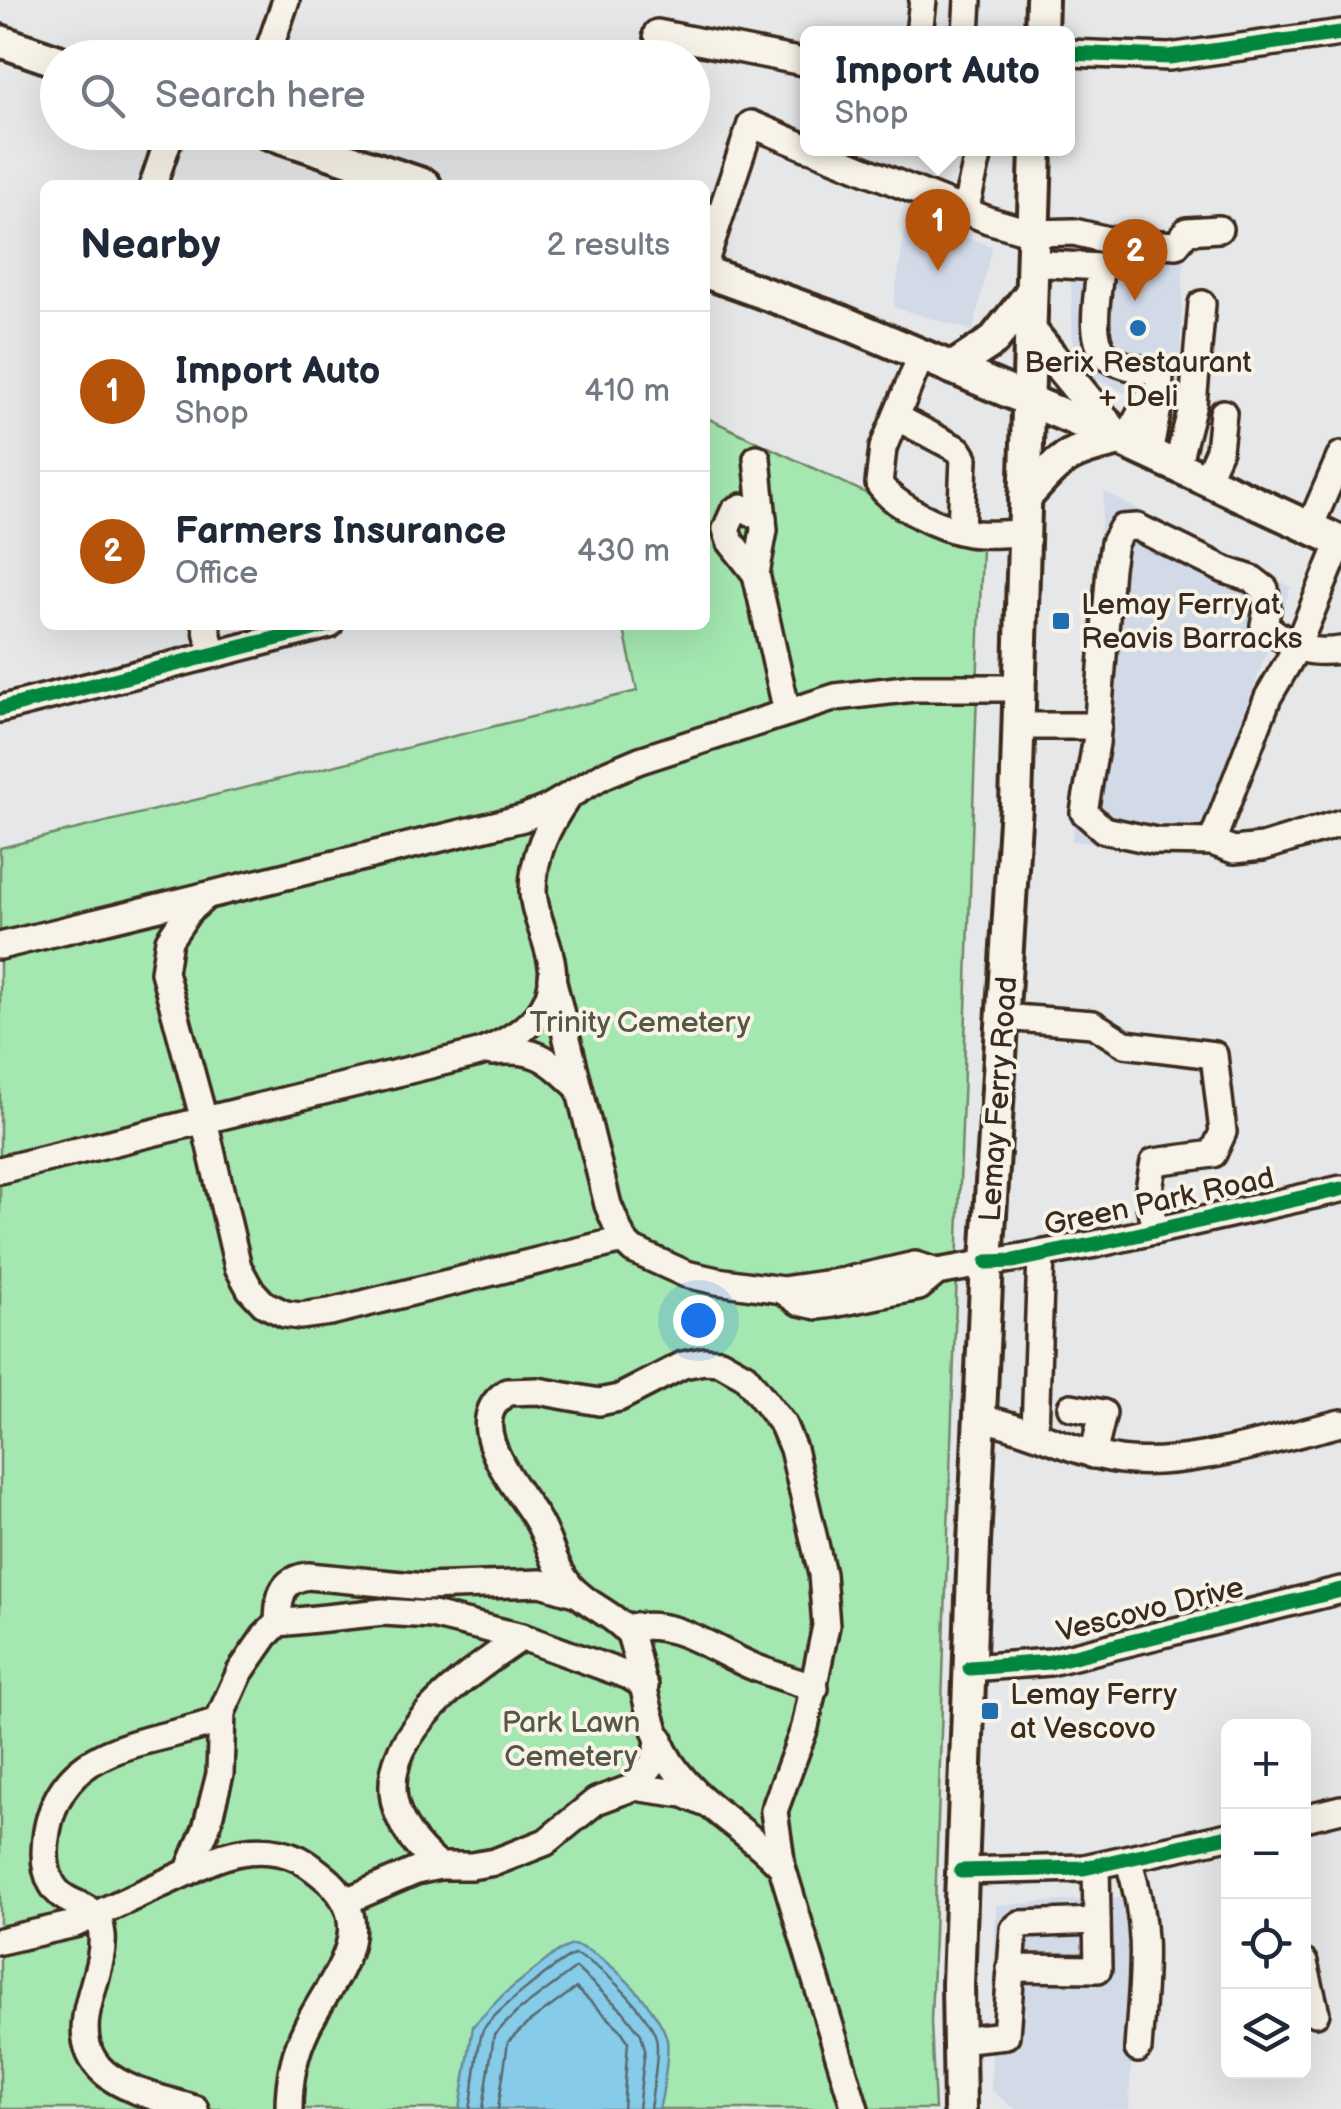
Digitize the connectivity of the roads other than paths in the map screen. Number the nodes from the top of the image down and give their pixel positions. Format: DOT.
graph roads {
  1 [pos="286,0"];
  2 [pos="924,0"];
  3 [pos="968,0"];
  4 [pos="1042,0"];
  5 [pos="920,26"];
  6 [pos="966,26"];
  7 [pos="1041,26"];
  8 [pos="1341,33"];
  9 [pos="657,34"];
  10 [pos="272,40"];
  11 [pos="687,40"];
  12 [pos="0,41"];
  13 [pos="710,45"];
  14 [pos="1075,52"];
  15 [pos="40,55"];
  16 [pos="800,62"];
  17 [pos="800,144"];
  18 [pos="165,150"];
  19 [pos="320,150"];
  20 [pos="829,156"];
  21 [pos="978,156"];
  22 [pos="1036,156"];
  23 [pos="155,180"];
  24 [pos="410,180"];
  25 [pos="965,211"];
  26 [pos="1219,229"];
  27 [pos="710,247"];
  28 [pos="1031,248"];
  29 [pos="710,274"];
  30 [pos="1030,294"];
  31 [pos="1202,304"];
  32 [pos="1029,329"];
  33 [pos="922,356"];
  34 [pos="952,368"];
  35 [pos="1027,400"];
  36 [pos="1223,414"];
  37 [pos="896,417"];
  38 [pos="1131,445"];
  39 [pos="1341,455"];
  40 [pos="757,458"];
  41 [pos="1176,466"];
  42 [pos="1205,480"];
  43 [pos="1024,498"];
  44 [pos="763,519"];
  45 [pos="1309,528"];
  46 [pos="961,530"];
  47 [pos="1024,534"];
  48 [pos="1341,542"];
  49 [pos="756,574"];
  50 [pos="207,630"];
  51 [pos="310,630"];
  52 [pos="1296,649"];
  53 [pos="1341,650"];
  54 [pos="212,654"];
  55 [pos="1020,688"];
  56 [pos="0,709"];
  57 [pos="787,712"];
  58 [pos="1020,726"];
  59 [pos="1098,726"];
  60 [pos="567,798"];
  61 [pos="1341,823"];
  62 [pos="1212,842"];
  63 [pos="206,896"];
  64 [pos="147,910"];
  65 [pos="0,946"];
  66 [pos="164,956"];
  67 [pos="552,978"];
  68 [pos="1002,1017"];
  69 [pos="479,1053"];
  70 [pos="579,1088"];
  71 [pos="204,1120"];
  72 [pos="0,1170"];
  73 [pos="1341,1189"];
  74 [pos="1154,1231"];
  75 [pos="623,1240"];
  76 [pos="1041,1255"];
  77 [pos="987,1262"];
  78 [pos="1071,1407"];
  79 [pos="980,1418"];
  80 [pos="1341,1423"];
  81 [pos="1035,1431"];
  82 [pos="1092,1454"];
  83 [pos="1341,1590"];
  84 [pos="578,1594"];
  85 [pos="278,1623"];
  86 [pos="626,1629"];
  87 [pos="522,1637"];
  88 [pos="970,1668"];
  89 [pos="645,1686"];
  90 [pos="815,1688"];
  91 [pos="222,1720"];
  92 [pos="660,1740"];
  93 [pos="634,1786"];
  94 [pos="713,1808"];
  95 [pos="1341,1809"];
  96 [pos="1311,1816"];
  97 [pos="1221,1838"];
  98 [pos="1128,1859"];
  99 [pos="439,1866"];
  100 [pos="1096,1866"];
  101 [pos="782,1867"];
  102 [pos="188,1872"];
  103 [pos="962,1872"];
  104 [pos="346,1901"];
  105 [pos="96,1913"];
  106 [pos="1097,1922"];
  107 [pos="0,1940"];
  108 [pos="1010,1968"];
  109 [pos="1310,1989"];
  110 [pos="1316,2013"];
  111 [pos="956,2040"];
  112 [pos="1138,2049"];
  113 [pos="164,2104"];
  114 [pos="194,2109"];
  115 [pos="288,2109"];
  116 [pos="855,2109"];
  117 [pos="960,2109"];
  1 -- 10 [label="street"];
  2 -- 5 [label="street"];
  3 -- 6 [label="street"];
  4 -- 7 [label="main road"];
  8 -- 14 [label="street"];
  9 -- 11 [label="street"];
  12 -- 15 [label="main road"];
  13 -- 16 [label="street"];
  17 -- 27 [label="street"];
  18 -- 23 [label="street"];
  19 -- 24 [label="main road"];
  20 -- 25 [label="street"];
  21 -- 25 [label="street"];
  22 -- 28 [label="main road, Lemay Ferry Road"];
  25 -- 28 [label="street"];
  26 -- 28 [label="street"];
  28 -- 30 [label="main road, Lemay Ferry Road"];
  28 -- 38 [label="street"];
  29 -- 33 [label="main road"];
  30 -- 32 [label="main road, Lemay Ferry Road"];
  30 -- 34 [label="main road"];
  31 -- 41 [label="street"];
  32 -- 35 [label="main road, Lemay Ferry Road"];
  32 -- 38 [label="main road"];
  33 -- 34 [label="main road"];
  33 -- 37 [label="street"];
  34 -- 35 [label="main road"];
  35 -- 38 [label="main road"];
  35 -- 43 [label="main road, Lemay Ferry Road"];
  36 -- 42 [label="street"];
  37 -- 46 [label="street"];
  37 -- 46 [label="street"];
  38 -- 41 [label="main road"];
  38 -- 43 [label="main road"];
  39 -- 45 [label="street"];
  40 -- 44 [label="street"];
  41 -- 42 [label="main road"];
  42 -- 45 [label="main road"];
  43 -- 47 [label="main road, Lemay Ferry Road"];
  44 -- 49 [label="street"];
  44 -- 49 [label="street"];
  45 -- 48 [label="main road"];
  46 -- 47 [label="street"];
  47 -- 55 [label="main road, Lemay Ferry Road"];
  48 -- 52 [label="street"];
  49 -- 57 [label="street"];
  50 -- 54 [label="street"];
  51 -- 54 [label="street"];
  52 -- 53 [label="street"];
  52 -- 59 [label="street"];
  52 -- 62 [label="street"];
  54 -- 56 [label="street"];
  55 -- 57 [label="street"];
  55 -- 58 [label="main road, Lemay Ferry Road"];
  57 -- 60 [label="street"];
  58 -- 59 [label="street"];
  58 -- 68 [label="main road, Lemay Ferry Road"];
  59 -- 62 [label="street"];
  60 -- 63 [label="street"];
  60 -- 67 [label="street"];
  61 -- 62 [label="street"];
  63 -- 64 [label="street"];
  63 -- 66 [label="street"];
  64 -- 65 [label="street"];
  64 -- 66 [label="street"];
  66 -- 71 [label="street"];
  67 -- 69 [label="street"];
  67 -- 70 [label="street"];
  68 -- 74 [label="street"];
  68 -- 77 [label="main road, Lemay Ferry Road"];
  69 -- 70 [label="street"];
  69 -- 71 [label="street"];
  70 -- 75 [label="street"];
  71 -- 72 [label="street"];
  71 -- 75 [label="street"];
  73 -- 74 [label="street, Green Park Road"];
  74 -- 76 [label="street, Green Park Road"];
  75 -- 77 [label="street, Green Park Road"];
  76 -- 77 [label="street, Green Park Road"];
  76 -- 81 [label="street"];
  77 -- 79 [label="main road, Lemay Ferry Road"];
  78 -- 82 [label="street"];
  79 -- 81 [label="street"];
  79 -- 88 [label="main road, Lemay Ferry Road"];
  80 -- 82 [label="street"];
  81 -- 82 [label="street"];
  83 -- 88 [label="street, Vescovo Drive"];
  84 -- 85 [label="street"];
  84 -- 86 [label="street"];
  84 -- 90 [label="street"];
  85 -- 87 [label="street"];
  85 -- 91 [label="street"];
  86 -- 89 [label="street"];
  86 -- 90 [label="street"];
  87 -- 89 [label="street"];
  87 -- 99 [label="street"];
  88 -- 103 [label="main road, Lemay Ferry Road"];
  89 -- 92 [label="street"];
  90 -- 101 [label="street"];
  91 -- 102 [label="street"];
  91 -- 105 [label="street"];
  92 -- 93 [label="street"];
  92 -- 94 [label="street"];
  93 -- 94 [label="street"];
  93 -- 99 [label="street"];
  94 -- 101 [label="street"];
  95 -- 96 [label="street"];
  97 -- 98 [label="street"];
  98 -- 100 [label="street"];
  98 -- 112 [label="street"];
  99 -- 104 [label="street"];
  100 -- 103 [label="street"];
  100 -- 106 [label="street"];
  101 -- 116 [label="street"];
  102 -- 104 [label="street"];
  102 -- 105 [label="street"];
  103 -- 111 [label="main road, Lemay Ferry Road"];
  104 -- 115 [label="street"];
  105 -- 107 [label="street"];
  105 -- 113 [label="street"];
  106 -- 108 [label="street"];
  106 -- 108 [label="street"];
  108 -- 111 [label="street"];
  109 -- 110 [label="street"];
  111 -- 117 [label="main road, Lemay Ferry Road"];
  113 -- 114 [label="street"];
}
